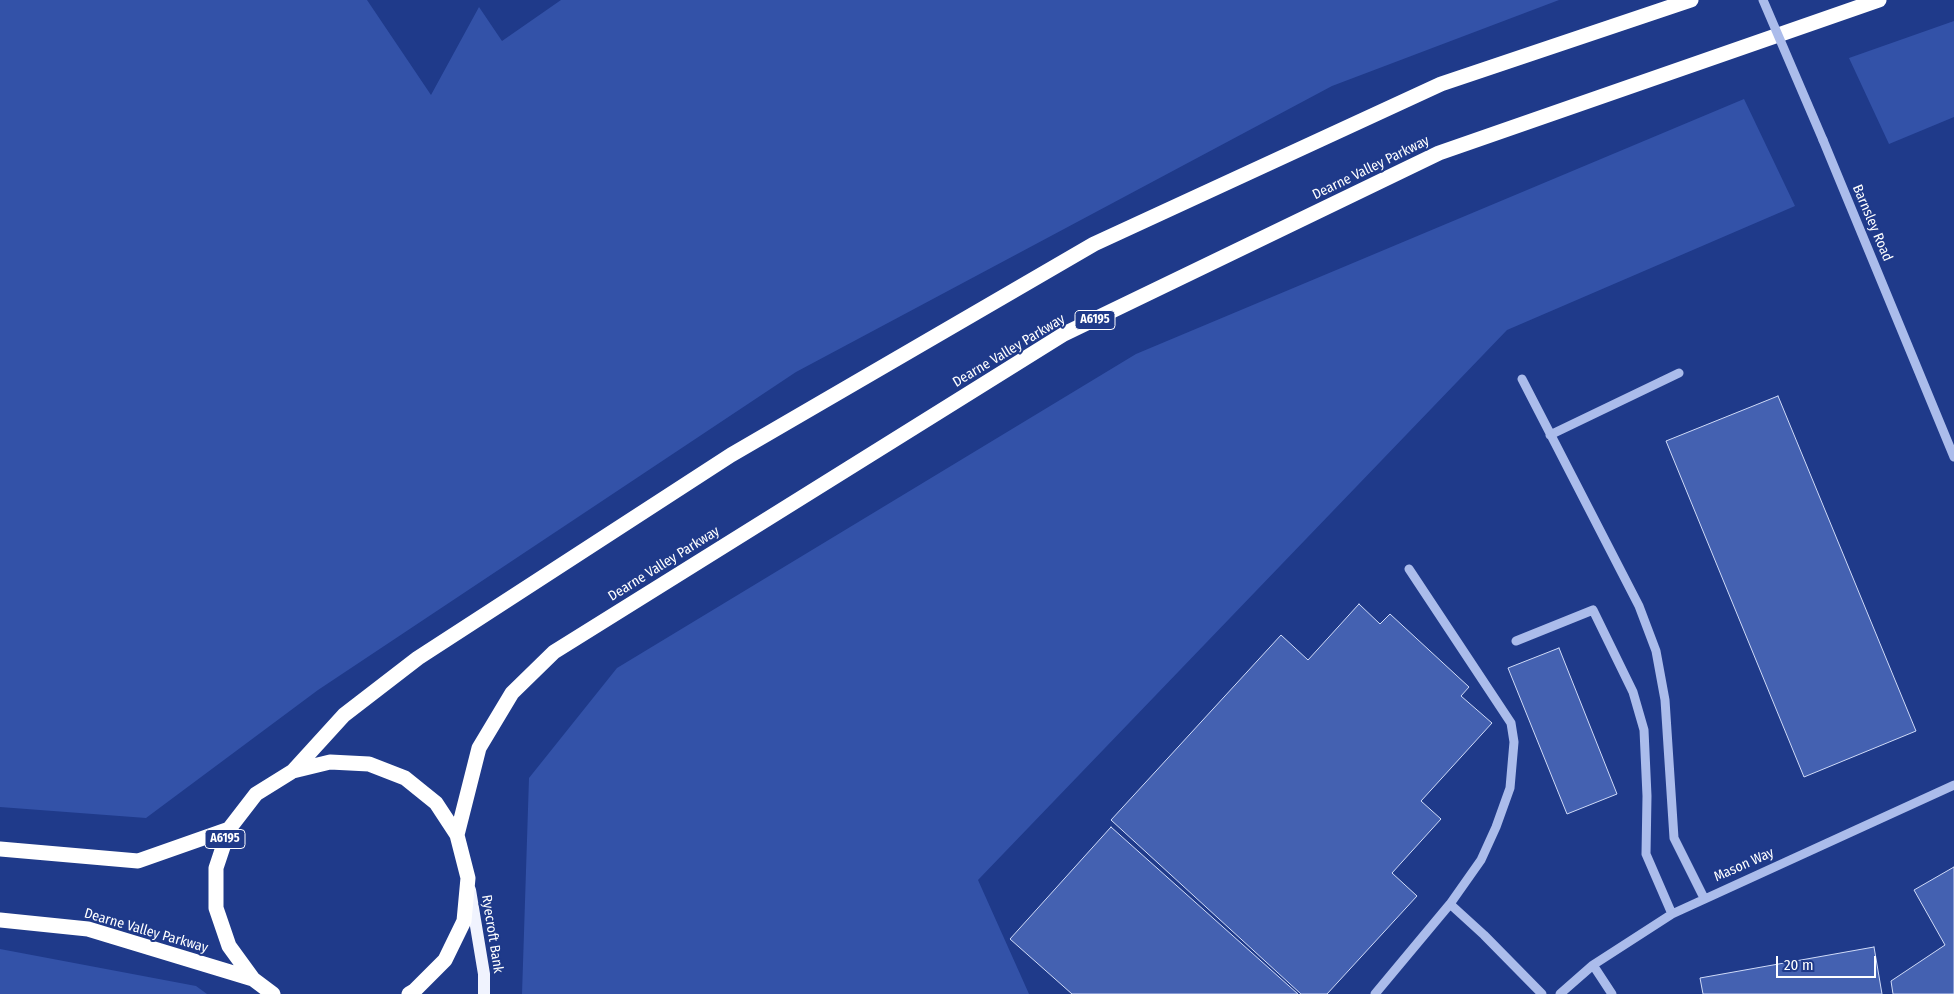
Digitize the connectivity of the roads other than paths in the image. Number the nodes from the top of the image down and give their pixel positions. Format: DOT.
graph roads {
  1 [pos="1691,0"];
  2 [pos="1763,0"];
  3 [pos="1879,0"];
  4 [pos="1679,373"];
  5 [pos="1522,379"];
  6 [pos="1550,435"];
  7 [pos="1954,457"];
  8 [pos="1409,569"];
  9 [pos="1516,641"];
  10 [pos="293,771"];
  11 [pos="1954,785"];
  12 [pos="229,829"];
  13 [pos="457,836"];
  14 [pos="0,849"];
  15 [pos="468,878"];
  16 [pos="1704,898"];
  17 [pos="1450,904"];
  18 [pos="1672,914"];
  19 [pos="0,920"];
  20 [pos="1593,965"];
  21 [pos="253,979"];
  22 [pos="273,994"];
  23 [pos="409,994"];
  24 [pos="484,994"];
  25 [pos="1375,994"];
  26 [pos="1542,994"];
  27 [pos="1560,994"];
  28 [pos="1612,994"];
  1 -- 10 [label="highway, A6195"];
  2 -- 7 [label="street, Barnsley Road, bridge"];
  3 -- 13 [label="highway, Dearne Valley Parkway / A6195"];
  4 -- 6 [label="street"];
  5 -- 6 [label="street"];
  6 -- 16 [label="street"];
  8 -- 17 [label="street"];
  9 -- 18 [label="street"];
  10 -- 12 [label="highway, A6195"];
  10 -- 13 [label="highway, A6195"];
  11 -- 16 [label="street, Mason Way"];
  12 -- 14 [label="highway, A6195"];
  12 -- 21 [label="highway, A6195"];
  13 -- 15 [label="highway, A6195"];
  15 -- 23 [label="highway, A6195"];
  15 -- 24 [label="main road, Ryecroft Bank"];
  16 -- 18 [label="street, Mason Way"];
  17 -- 25 [label="street"];
  17 -- 26 [label="street"];
  18 -- 20 [label="street, Mason Way"];
  19 -- 21 [label="highway, Dearne Valley Parkway / A6195"];
  20 -- 27 [label="street, Mason Way"];
  20 -- 28 [label="street"];
  21 -- 22 [label="highway, A6195"];
}
